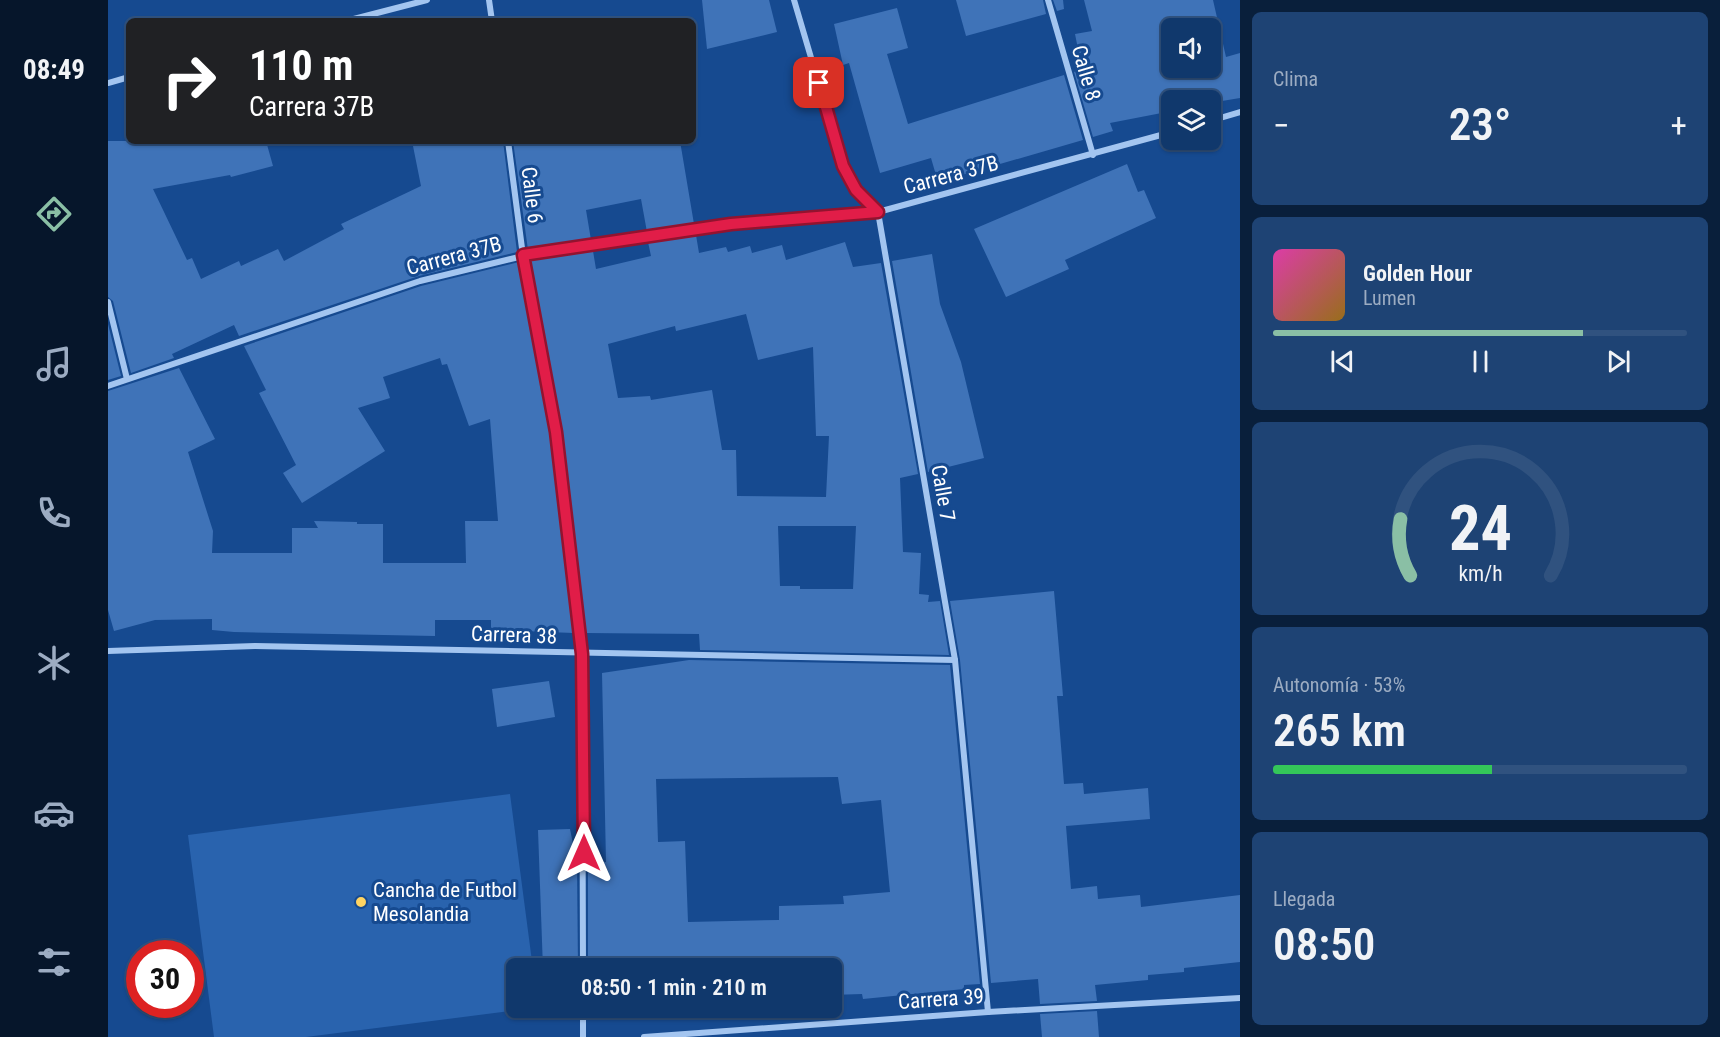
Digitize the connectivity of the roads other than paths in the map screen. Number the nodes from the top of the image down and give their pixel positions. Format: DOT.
graph roads {
  1 [pos="427,0"];
  2 [pos="489,0"];
  3 [pos="794,0"];
  4 [pos="1048,0"];
  5 [pos="358,18"];
  6 [pos="492,18"];
  7 [pos="126,78"];
  8 [pos="108,83"];
  9 [pos="1240,112"];
  10 [pos="1221,118"];
  11 [pos="1161,135"];
  12 [pos="508,144"];
  13 [pos="1093,155"];
  14 [pos="878,212"];
  15 [pos="523,255"];
  16 [pos="108,302"];
  17 [pos="127,380"];
  18 [pos="108,386"];
  19 [pos="108,651"];
  20 [pos="582,654"];
  21 [pos="955,660"];
  22 [pos="583,958"];
  23 [pos="1240,998"];
  24 [pos="988,1011"];
  25 [pos="583,1018"];
  26 [pos="583,1037"];
  27 [pos="644,1037"];
  1 -- 5 [label="street"];
  2 -- 6 [label="street"];
  3 -- 14 [label="street"];
  4 -- 13 [label="street, Calle 8"];
  7 -- 8 [label="street"];
  9 -- 10 [label="street"];
  11 -- 13 [label="street, Carrera 37B"];
  12 -- 15 [label="street, Calle 6"];
  13 -- 14 [label="street, Carrera 37B"];
  14 -- 15 [label="street, Carrera 37B"];
  14 -- 21 [label="street, Calle 7"];
  15 -- 17 [label="street, Carrera 37B"];
  15 -- 20 [label="street, Calle 6"];
  16 -- 17 [label="street"];
  17 -- 18 [label="street, Carrera 37B"];
  19 -- 20 [label="street, Carrera 38"];
  20 -- 21 [label="street, Carrera 38"];
  20 -- 22 [label="street, Calle 6"];
  21 -- 24 [label="street, Calle 7"];
  23 -- 24 [label="street, Carrera 39"];
  24 -- 27 [label="street, Carrera 39"];
  25 -- 26 [label="street"];
}
